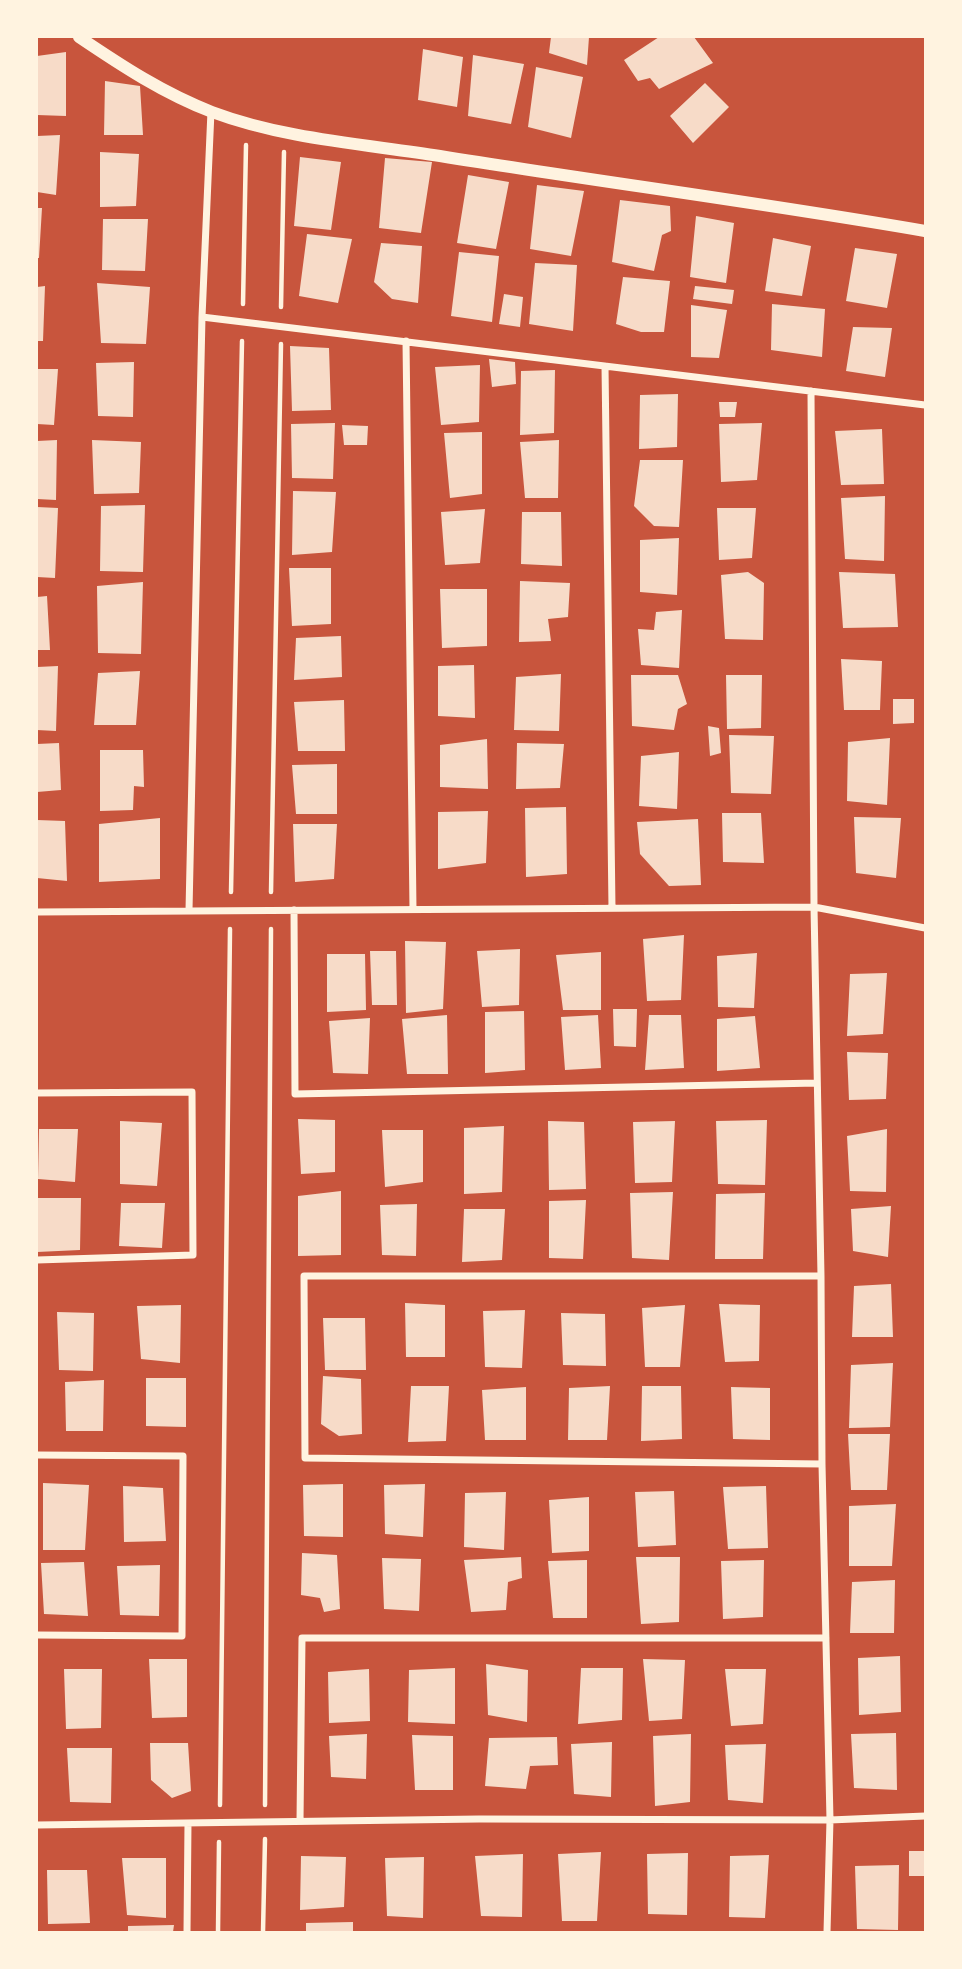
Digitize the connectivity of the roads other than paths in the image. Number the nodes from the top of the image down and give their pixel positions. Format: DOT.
graph roads {
  1 [pos="79,37"];
  2 [pos="211,111"];
  3 [pos="925,231"];
  4 [pos="202,317"];
  5 [pos="405,341"];
  6 [pos="605,366"];
  7 [pos="811,391"];
  8 [pos="925,405"];
  9 [pos="814,907"];
  10 [pos="612,908"];
  11 [pos="413,909"];
  12 [pos="189,910"];
  13 [pos="294,910"];
  14 [pos="37,912"];
  15 [pos="925,928"];
  16 [pos="817,1083"];
  17 [pos="37,1093"];
  18 [pos="37,1260"];
  19 [pos="821,1276"];
  20 [pos="37,1455"];
  21 [pos="822,1464"];
  22 [pos="37,1635"];
  23 [pos="826,1638"];
  24 [pos="925,1816"];
  25 [pos="830,1820"];
  26 [pos="300,1821"];
  27 [pos="188,1823"];
  28 [pos="37,1825"];
  29 [pos="187,1932"];
  30 [pos="827,1932"];
  1 -- 2 [label="street"];
  2 -- 3 [label="street"];
  2 -- 4 [label="street"];
  4 -- 5 [label="street"];
  4 -- 12 [label="street"];
  5 -- 6 [label="street"];
  5 -- 11 [label="street"];
  6 -- 7 [label="street"];
  6 -- 10 [label="street"];
  7 -- 8 [label="street"];
  7 -- 9 [label="street"];
  9 -- 10 [label="street"];
  9 -- 15 [label="street"];
  9 -- 16 [label="street"];
  10 -- 11 [label="street"];
  11 -- 13 [label="street"];
  12 -- 13 [label="street"];
  12 -- 14 [label="street"];
  13 -- 16 [label="street"];
  16 -- 19 [label="street"];
  17 -- 18 [label="street"];
  19 -- 21 [label="street"];
  19 -- 21 [label="street"];
  20 -- 22 [label="street"];
  21 -- 23 [label="street"];
  23 -- 25 [label="street"];
  23 -- 26 [label="street"];
  24 -- 25 [label="street"];
  25 -- 26 [label="street"];
  25 -- 30 [label="street"];
  26 -- 27 [label="street"];
  27 -- 28 [label="street"];
  27 -- 29 [label="street"];
}
